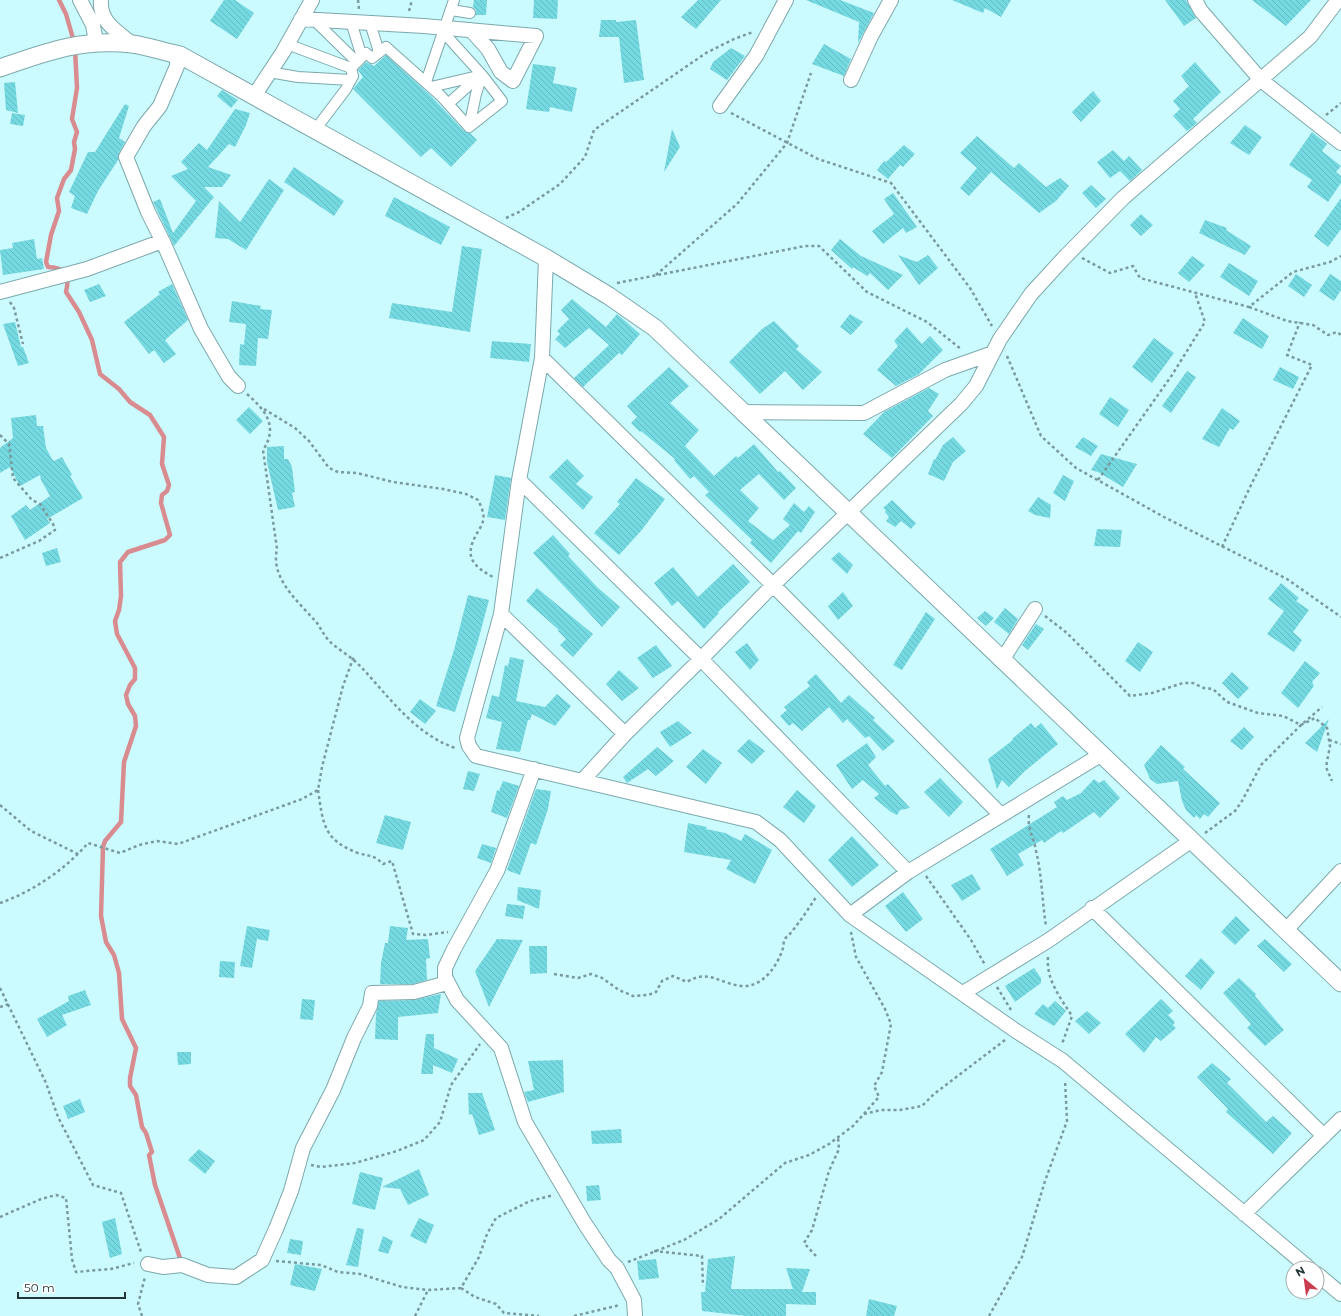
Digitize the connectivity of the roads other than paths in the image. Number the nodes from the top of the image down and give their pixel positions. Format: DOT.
graph roads {
  1 [pos="81,0"];
  2 [pos="312,0"];
  3 [pos="454,0"];
  4 [pos="786,0"];
  5 [pos="891,0"];
  6 [pos="1195,0"];
  7 [pos="1338,0"];
  8 [pos="101,6"];
  9 [pos="452,10"];
  10 [pos="470,13"];
  11 [pos="308,19"];
  12 [pos="351,22"];
  13 [pos="370,23"];
  14 [pos="445,30"];
  15 [pos="471,30"];
  16 [pos="96,42"];
  17 [pos="132,44"];
  18 [pos="287,44"];
  19 [pos="379,52"];
  20 [pos="177,54"];
  21 [pos="357,62"];
  22 [pos="0,68"];
  23 [pos="269,72"];
  24 [pos="481,75"];
  25 [pos="351,80"];
  26 [pos="851,80"];
  27 [pos="1262,80"];
  28 [pos="429,85"];
  29 [pos="254,96"];
  30 [pos="448,104"];
  31 [pos="720,106"];
  32 [pos="469,127"];
  33 [pos="315,130"];
  34 [pos="1341,143"];
  35 [pos="164,244"];
  36 [pos="546,258"];
  37 [pos="2,292"];
  38 [pos="993,353"];
  39 [pos="542,358"];
  40 [pos="238,386"];
  41 [pos="743,412"];
  42 [pos="519,480"];
  43 [pos="849,513"];
  44 [pos="773,585"];
  45 [pos="1035,609"];
  46 [pos="501,614"];
  47 [pos="701,659"];
  48 [pos="1002,660"];
  49 [pos="625,734"];
  50 [pos="1102,754"];
  51 [pos="534,769"];
  52 [pos="582,781"];
  53 [pos="1001,814"];
  54 [pos="1197,837"];
  55 [pos="913,869"];
  56 [pos="1341,871"];
  57 [pos="1092,908"];
  58 [pos="850,915"];
  59 [pos="1285,931"];
  60 [pos="447,983"];
  61 [pos="1341,983"];
  62 [pos="963,993"];
  63 [pos="1341,1119"];
  64 [pos="1324,1136"];
  65 [pos="1244,1214"];
  66 [pos="1299,1260"];
  67 [pos="146,1263"];
  68 [pos="1325,1281"];
  69 [pos="1341,1294"];
  70 [pos="635,1316"];
  1 -- 8 [label="street"];
  1 -- 16 [label="street"];
  2 -- 11 [label="street"];
  3 -- 9 [label="street"];
  4 -- 31 [label="street"];
  5 -- 26 [label="street"];
  6 -- 27 [label="street"];
  7 -- 27 [label="street"];
  8 -- 17 [label="street"];
  9 -- 10 [label="street"];
  9 -- 14 [label="street"];
  11 -- 12 [label="street"];
  11 -- 18 [label="street"];
  11 -- 21 [label="street"];
  12 -- 13 [label="street"];
  12 -- 21 [label="street"];
  13 -- 14 [label="street"];
  13 -- 19 [label="street"];
  14 -- 15 [label="street"];
  14 -- 24 [label="street"];
  14 -- 28 [label="street"];
  15 -- 15 [label="street"];
  16 -- 17 [label="street"];
  16 -- 22 [label="street"];
  17 -- 20 [label="street"];
  18 -- 21 [label="street"];
  18 -- 23 [label="street"];
  19 -- 21 [label="street"];
  19 -- 28 [label="street"];
  20 -- 29 [label="street"];
  20 -- 35 [label="street"];
  21 -- 25 [label="street"];
  23 -- 25 [label="street"];
  23 -- 29 [label="street"];
  24 -- 28 [label="street"];
  24 -- 30 [label="street"];
  24 -- 32 [label="street"];
  24 -- 32 [label="street"];
  25 -- 33 [label="street"];
  27 -- 34 [label="street"];
  27 -- 38 [label="street"];
  28 -- 30 [label="street"];
  29 -- 33 [label="street"];
  30 -- 32 [label="street"];
  33 -- 36 [label="street"];
  35 -- 37 [label="street"];
  35 -- 40 [label="street"];
  36 -- 39 [label="street"];
  36 -- 41 [label="street"];
  38 -- 41 [label="street"];
  38 -- 43 [label="street"];
  39 -- 42 [label="street"];
  39 -- 44 [label="street"];
  41 -- 43 [label="street"];
  42 -- 46 [label="street"];
  42 -- 47 [label="street"];
  43 -- 44 [label="street"];
  43 -- 48 [label="street"];
  44 -- 47 [label="street"];
  44 -- 53 [label="street"];
  45 -- 48 [label="street"];
  46 -- 49 [label="street"];
  46 -- 51 [label="street"];
  47 -- 49 [label="street"];
  47 -- 55 [label="street"];
  48 -- 50 [label="street"];
  49 -- 52 [label="street"];
  50 -- 53 [label="street"];
  50 -- 54 [label="street"];
  51 -- 52 [label="street"];
  51 -- 60 [label="street"];
  52 -- 58 [label="street"];
  53 -- 55 [label="street"];
  54 -- 57 [label="street"];
  54 -- 59 [label="street"];
  55 -- 58 [label="street"];
  56 -- 59 [label="street"];
  57 -- 62 [label="street"];
  57 -- 64 [label="street"];
  58 -- 62 [label="street"];
  59 -- 61 [label="street"];
  60 -- 67 [label="street"];
  60 -- 70 [label="street"];
  62 -- 65 [label="street"];
  63 -- 64 [label="street"];
  64 -- 65 [label="street"];
  65 -- 66 [label="street"];
  68 -- 69 [label="street"];
}
